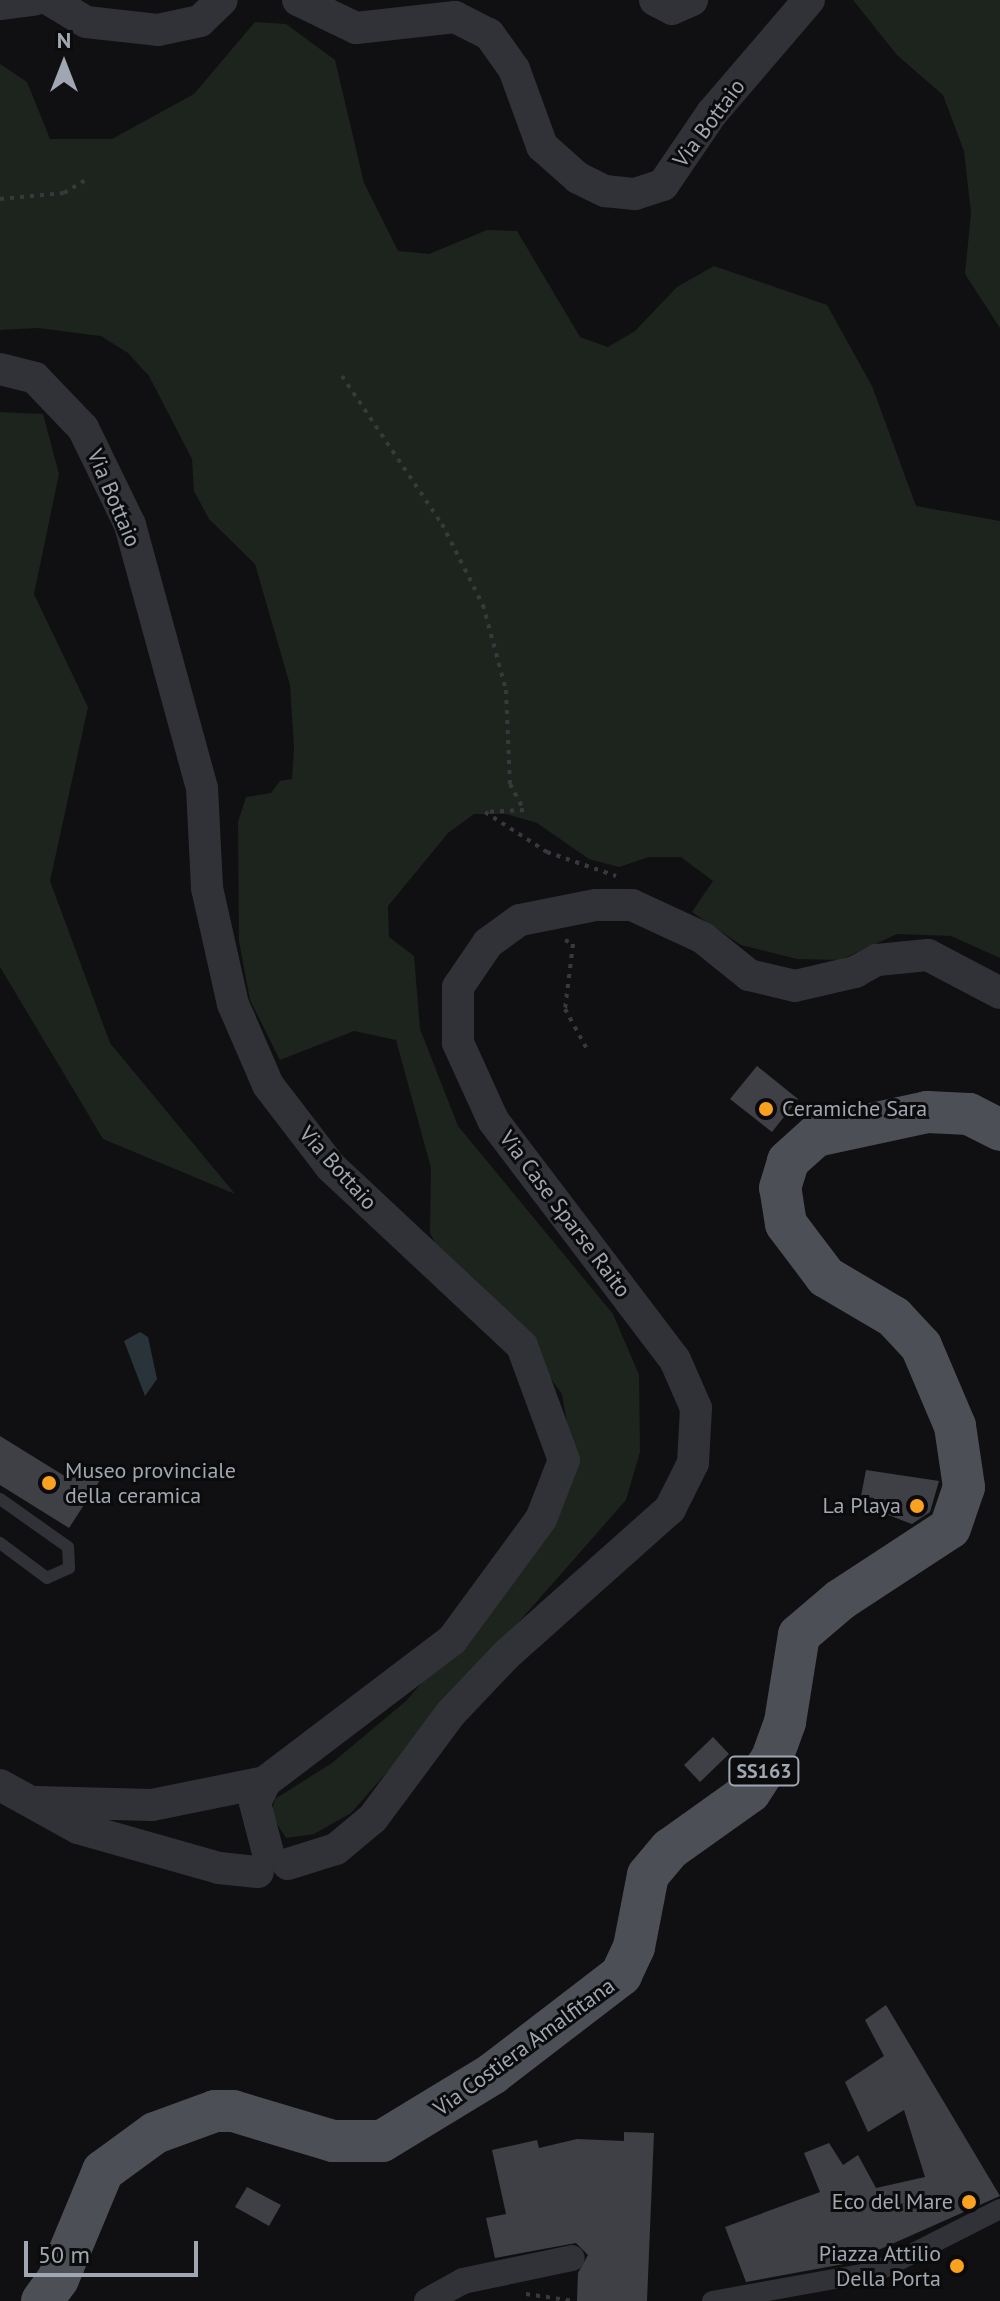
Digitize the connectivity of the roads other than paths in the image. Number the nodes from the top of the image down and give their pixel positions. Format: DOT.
graph roads {
  1 [pos="35,0"];
  2 [pos="50,0"];
  3 [pos="222,0"];
  4 [pos="298,0"];
  5 [pos="655,0"];
  6 [pos="692,0"];
  7 [pos="809,0"];
  8 [pos="0,4"];
  9 [pos="0,369"];
  10 [pos="1000,993"];
  11 [pos="1000,1130"];
  12 [pos="0,1499"];
  13 [pos="0,1543"];
  14 [pos="265,1782"];
  15 [pos="0,1785"];
  16 [pos="37,1802"];
  17 [pos="271,1863"];
  18 [pos="1000,2209"];
  19 [pos="572,2258"];
  20 [pos="42,2301"];
  21 [pos="427,2301"];
  22 [pos="712,2301"];
  1 -- 8 [label="street"];
  2 -- 3 [label="street"];
  4 -- 7 [label="street, Via Bottaio"];
  5 -- 6 [label="street"];
  9 -- 14 [label="street, Via Bottaio"];
  10 -- 17 [label="street, Via Case Sparse Raito"];
  11 -- 20 [label="main road, Via Costiera Amalfitana / SS163"];
  12 -- 13 [label="lane"];
  14 -- 16 [label="street"];
  14 -- 17 [label="street"];
  15 -- 16 [label="street, Via Case Sparse Raito"];
  16 -- 17 [label="street, Via Case Sparse Raito"];
  18 -- 22 [label="street"];
  19 -- 21 [label="street"];
}
